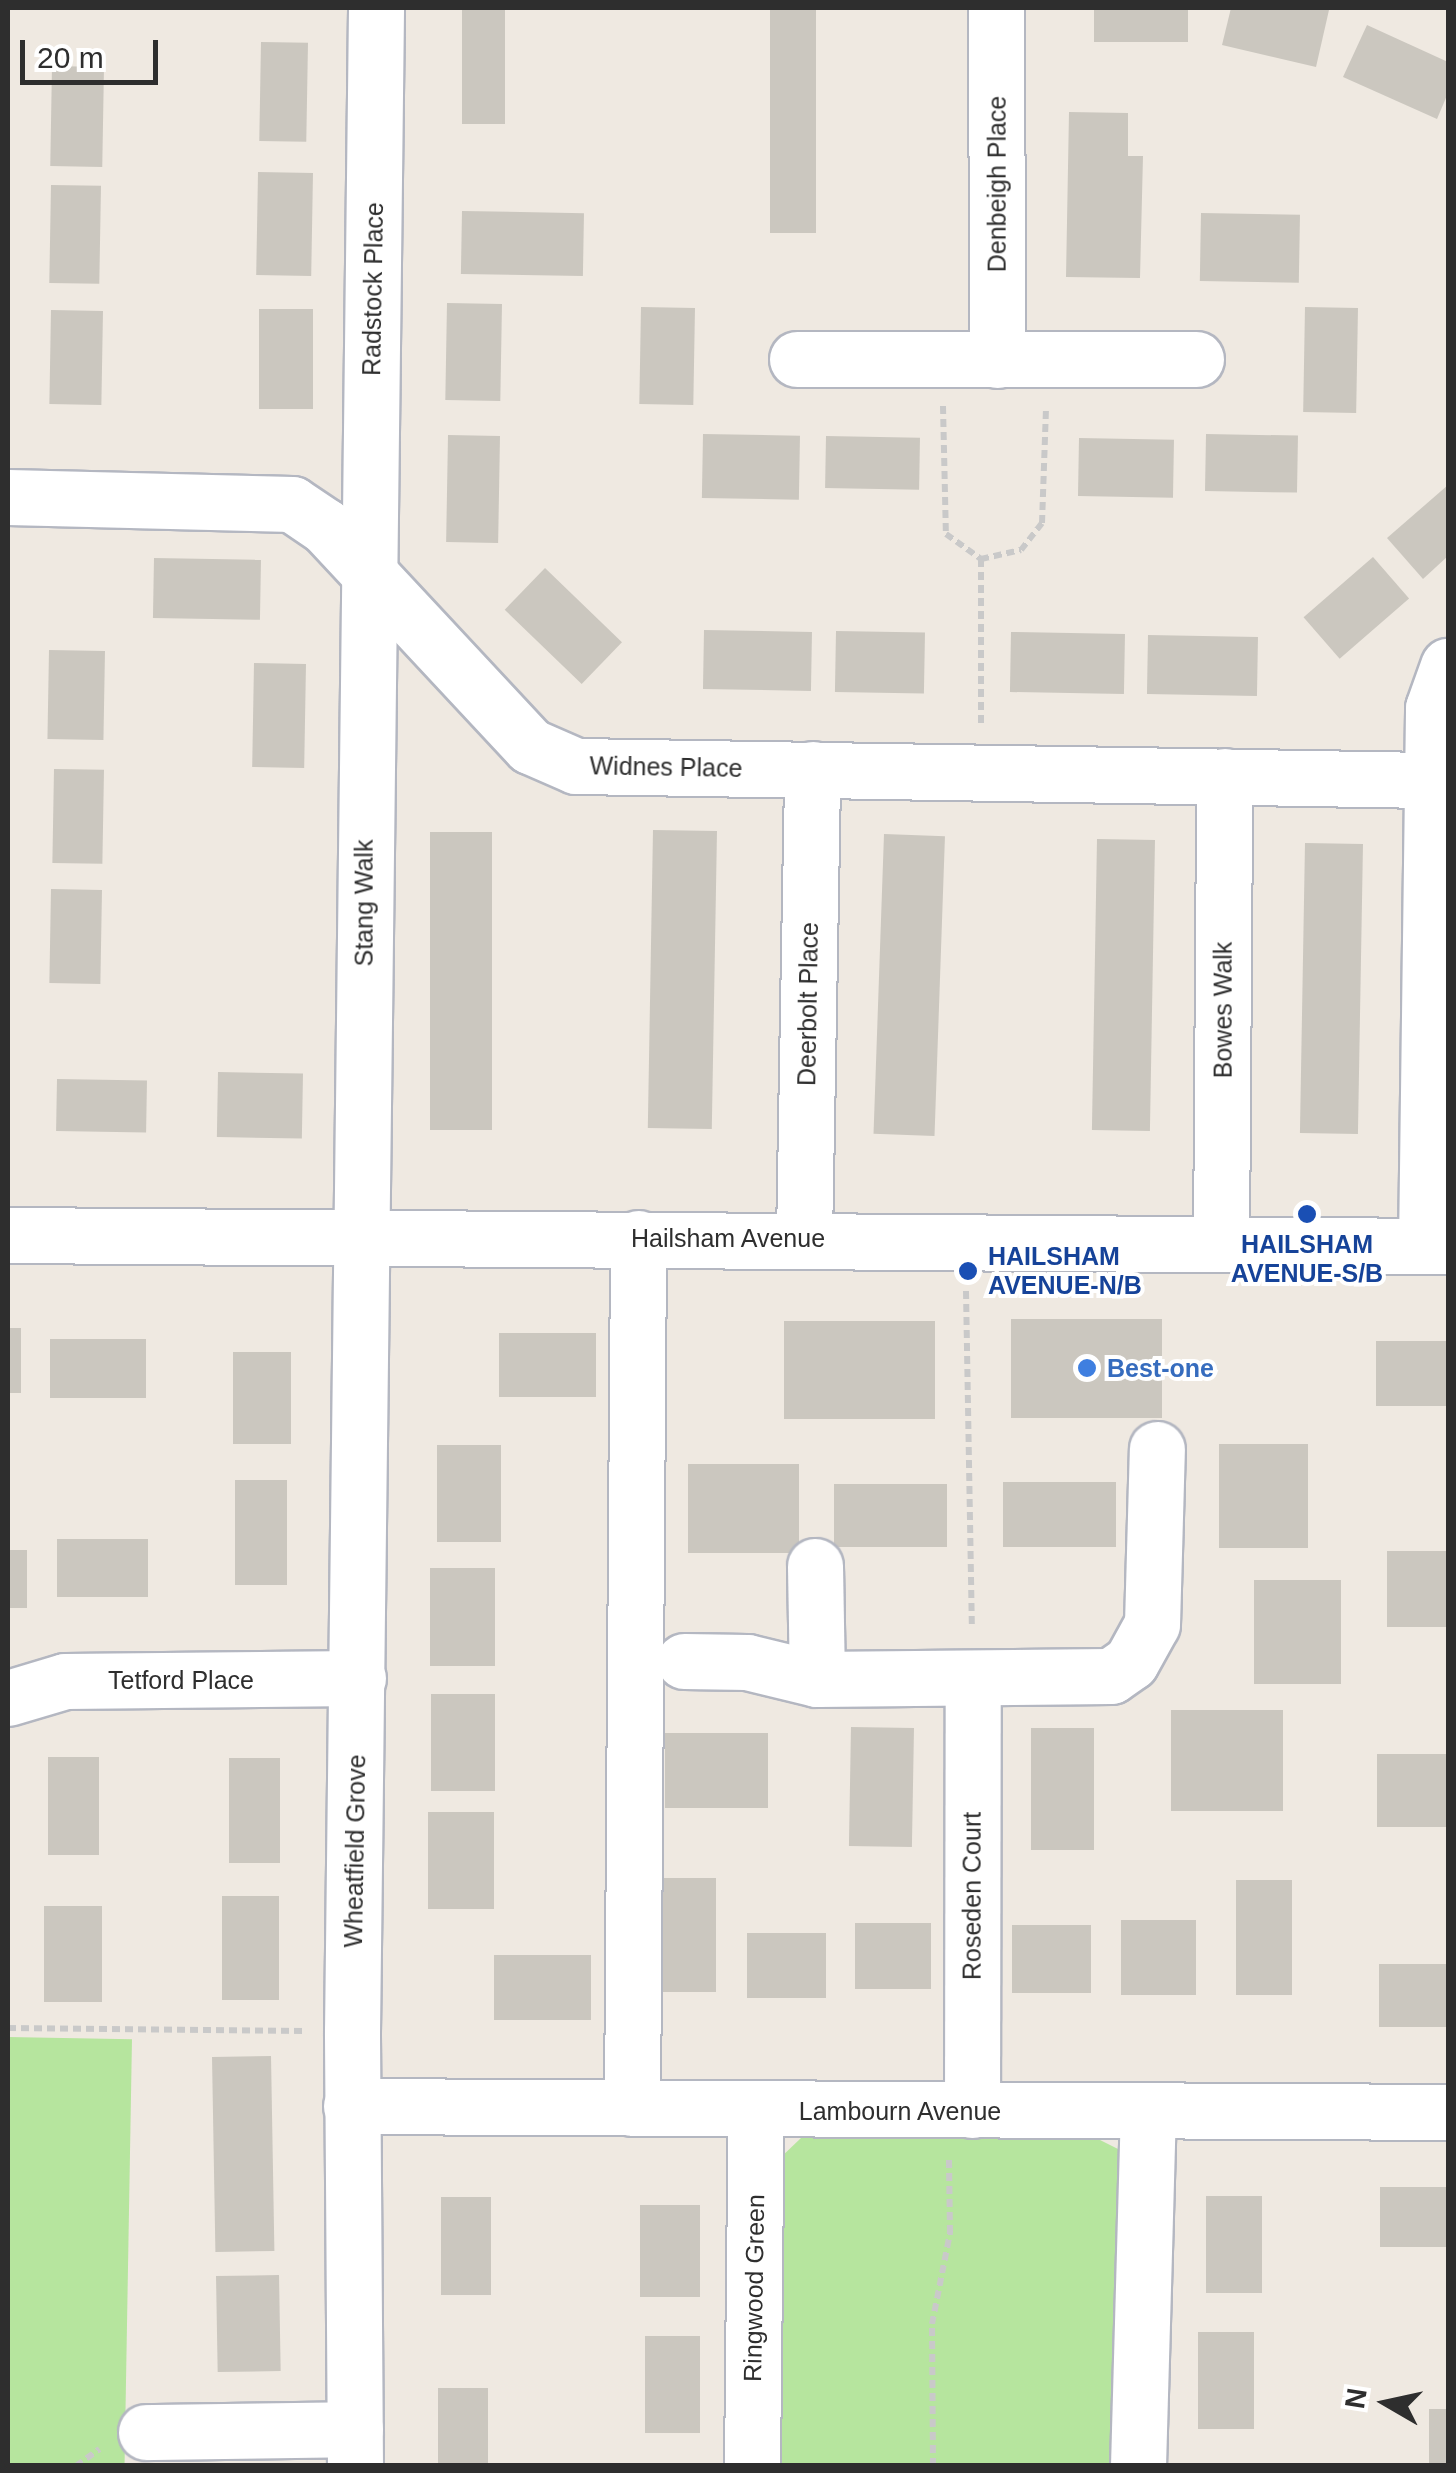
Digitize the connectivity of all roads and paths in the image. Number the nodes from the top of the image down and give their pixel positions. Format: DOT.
graph roads {
  1 [pos="376,8"];
  2 [pos="996,8"];
  3 [pos="797,359"];
  4 [pos="1196,359"];
  5 [pos="944,360"];
  6 [pos="1022,360"];
  7 [pos="8,497"];
  8 [pos="980,559"];
  9 [pos="366,571"];
  10 [pos="1448,666"];
  11 [pos="812,769"];
  12 [pos="982,770"];
  13 [pos="1224,776"];
  14 [pos="1432,780"];
  15 [pos="8,1235"];
  16 [pos="362,1236"];
  17 [pos="638,1238"];
  18 [pos="804,1238"];
  19 [pos="966,1240"];
  20 [pos="1221,1244"];
  21 [pos="1437,1246"];
  22 [pos="1157,1449"];
  23 [pos="815,1566"];
  24 [pos="684,1661"];
  25 [pos="358,1678"];
  26 [pos="817,1679"];
  27 [pos="972,1682"];
  28 [pos="8,1698"];
  29 [pos="8,2028"];
  30 [pos="352,2032"];
  31 [pos="352,2106"];
  32 [pos="632,2108"];
  33 [pos="972,2110"];
  34 [pos="756,2111"];
  35 [pos="1148,2112"];
  36 [pos="1448,2112"];
  37 [pos="146,2432"];
  38 [pos="355,2447"];
  39 [pos="752,2466"];
  40 [pos="933,2466"];
  41 [pos="1138,2466"];
  1 -- 9 [label="street, Radstock Place"];
  2 -- 6 [label="street, Denbeigh Place"];
  3 -- 5 [label="street"];
  4 -- 6 [label="street"];
  5 -- 6 [label="street"];
  5 -- 8 [label="path"];
  6 -- 8 [label="path"];
  7 -- 9 [label="street, Widnes Place"];
  8 -- 12 [label="path"];
  9 -- 11 [label="street, Widnes Place"];
  9 -- 16 [label="street, Stang Walk"];
  10 -- 14 [label="street"];
  11 -- 12 [label="street, Widnes Place"];
  11 -- 18 [label="street, Deerbolt Place"];
  12 -- 13 [label="street, Widnes Place"];
  13 -- 14 [label="street, Widnes Place"];
  13 -- 20 [label="street, Bowes Walk"];
  14 -- 21 [label="street"];
  15 -- 16 [label="street, Hailsham Avenue"];
  16 -- 17 [label="street, Hailsham Avenue"];
  16 -- 25 [label="street, Wheatfield Grove"];
  17 -- 18 [label="street, Hailsham Avenue"];
  17 -- 32 [label="street"];
  18 -- 19 [label="street, Hailsham Avenue"];
  19 -- 20 [label="street, Hailsham Avenue"];
  19 -- 27 [label="path"];
  20 -- 21 [label="street, Hailsham Avenue"];
  22 -- 27 [label="street"];
  23 -- 26 [label="street"];
  24 -- 26 [label="street"];
  25 -- 28 [label="street, Tetford Place"];
  25 -- 30 [label="street, Wheatfield Grove"];
  26 -- 27 [label="street"];
  27 -- 33 [label="street, Roseden Court"];
  29 -- 30 [label="path"];
  30 -- 31 [label="street, Wheatfield Grove"];
  31 -- 32 [label="street, Lambourn Avenue"];
  31 -- 38 [label="street, Wheatfield Grove"];
  32 -- 34 [label="street, Lambourn Avenue"];
  33 -- 34 [label="street, Lambourn Avenue"];
  33 -- 35 [label="street, Lambourn Avenue"];
  33 -- 40 [label="path"];
  34 -- 39 [label="street, Ringwood Green"];
  35 -- 36 [label="street, Lambourn Avenue"];
  35 -- 41 [label="street"];
  37 -- 38 [label="street"];
}
